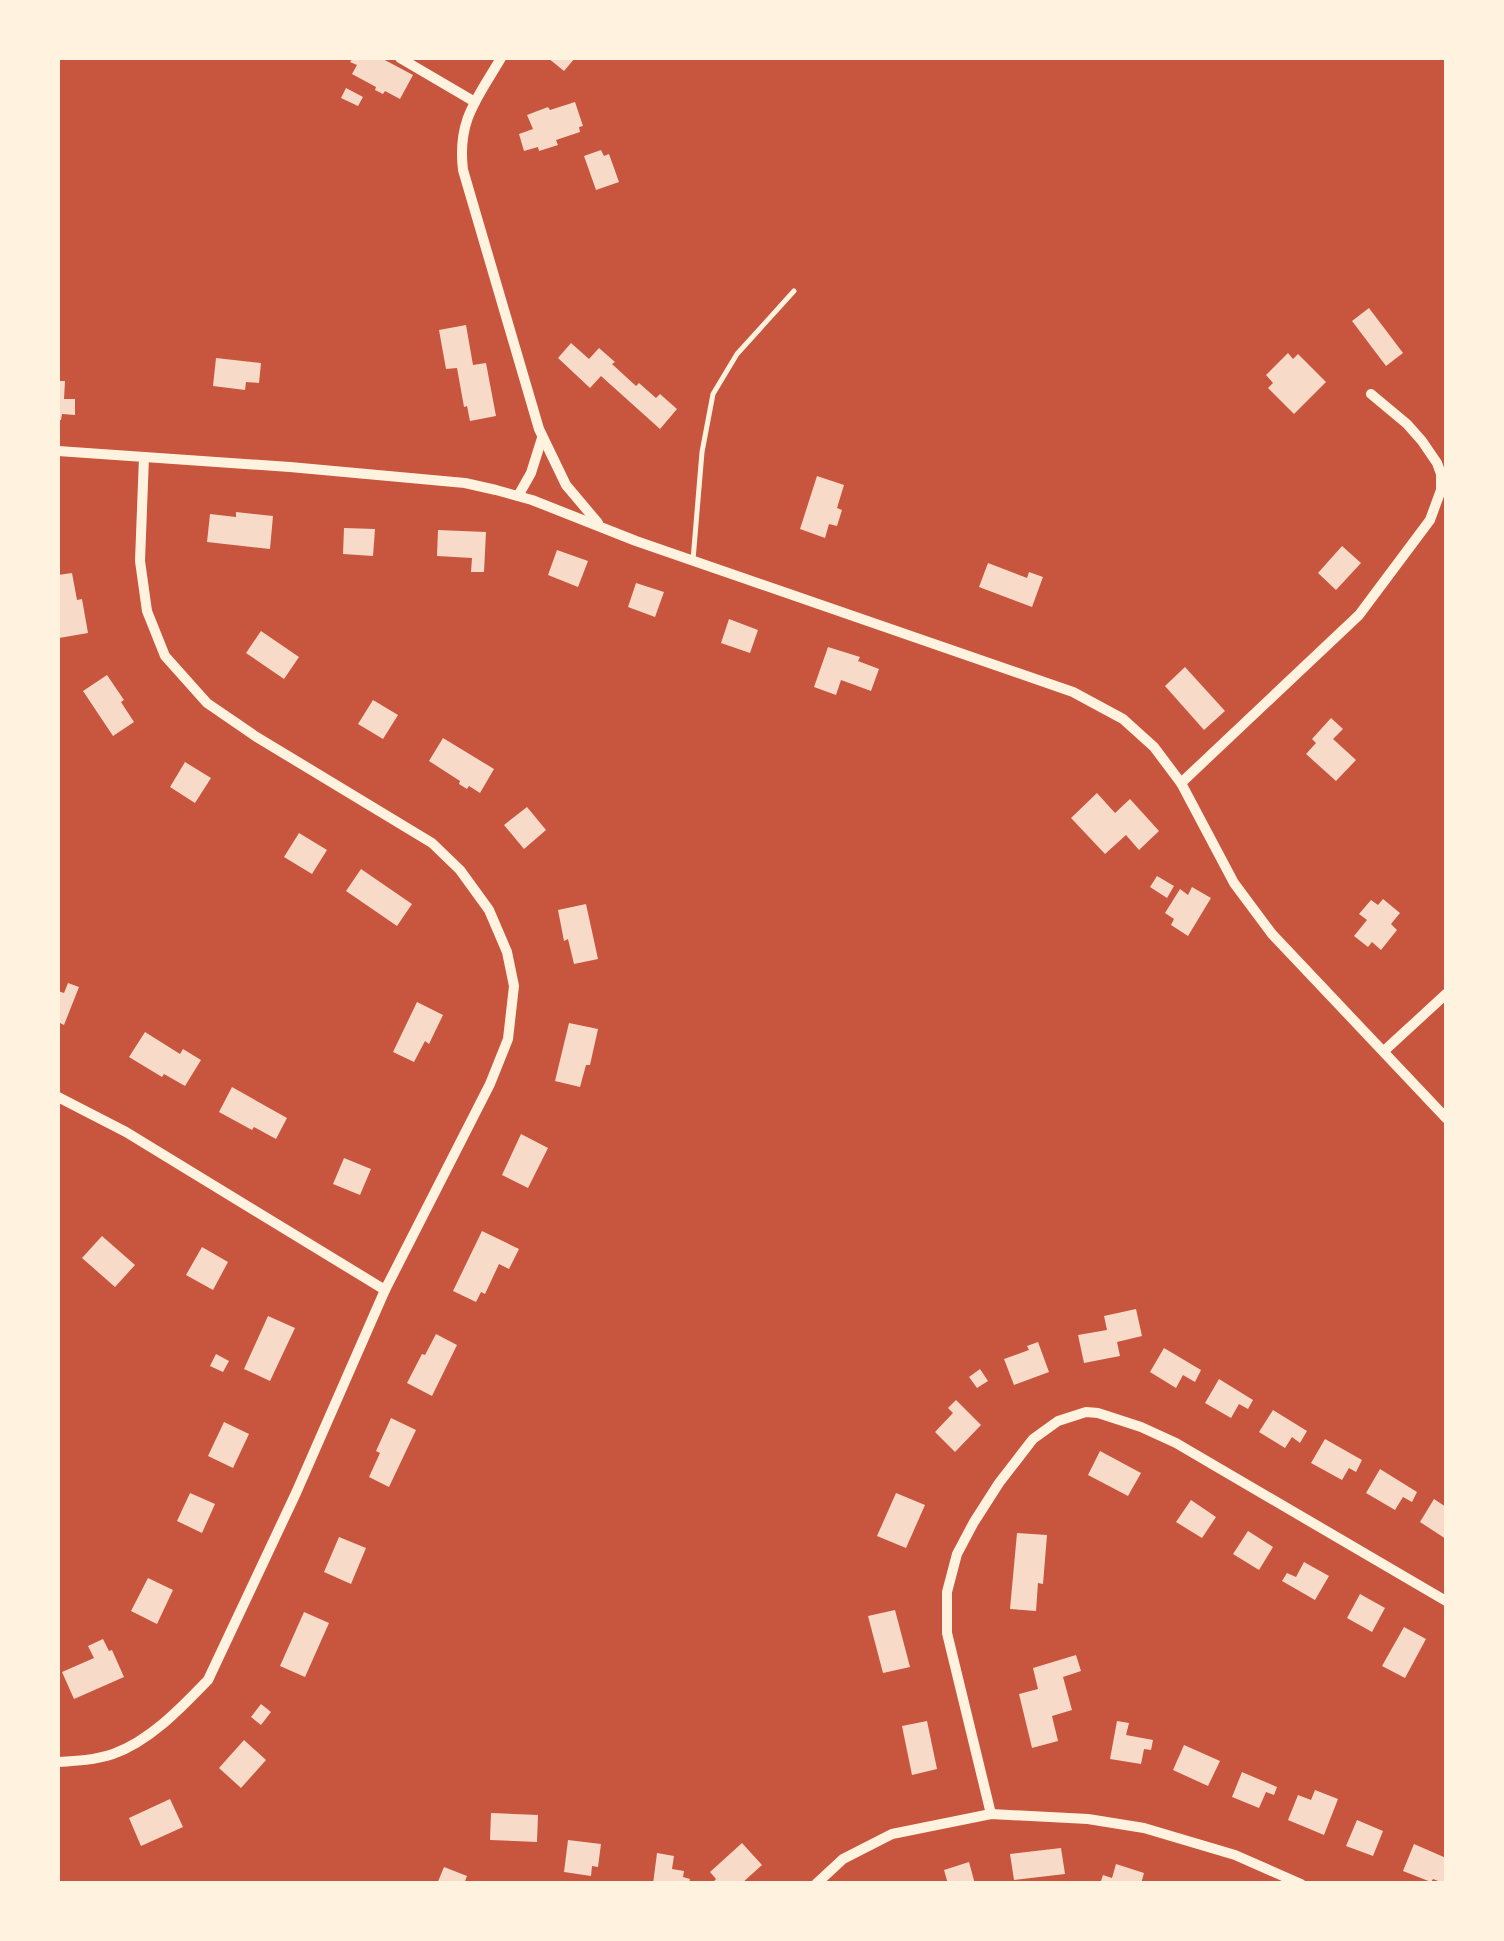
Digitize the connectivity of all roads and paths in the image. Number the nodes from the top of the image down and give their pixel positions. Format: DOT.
graph roads {
  1 [pos="400,58"];
  2 [pos="500,58"];
  3 [pos="475,102"];
  4 [pos="794,291"];
  5 [pos="1371,394"];
  6 [pos="542,438"];
  7 [pos="58,451"];
  8 [pos="144,457"];
  9 [pos="518,496"];
  10 [pos="603,527"];
  11 [pos="693,560"];
  12 [pos="1180,783"];
  13 [pos="1446,994"];
  14 [pos="1384,1051"];
  15 [pos="58,1096"];
  16 [pos="1446,1118"];
  17 [pos="385,1290"];
  18 [pos="1446,1601"];
  19 [pos="58,1762"];
  20 [pos="991,1814"];
  21 [pos="816,1884"];
  22 [pos="1301,1884"];
  1 -- 3 [label="street"];
  2 -- 3 [label="street"];
  3 -- 6 [label="street"];
  4 -- 11 [label="lane"];
  5 -- 12 [label="street"];
  6 -- 9 [label="street"];
  6 -- 10 [label="street"];
  7 -- 8 [label="street"];
  8 -- 9 [label="street"];
  8 -- 17 [label="street"];
  9 -- 10 [label="street"];
  10 -- 11 [label="street"];
  11 -- 12 [label="street"];
  12 -- 14 [label="street"];
  13 -- 14 [label="street"];
  14 -- 16 [label="street"];
  15 -- 17 [label="street"];
  17 -- 19 [label="street"];
  18 -- 20 [label="street"];
  20 -- 21 [label="street"];
  20 -- 22 [label="street"];
}
